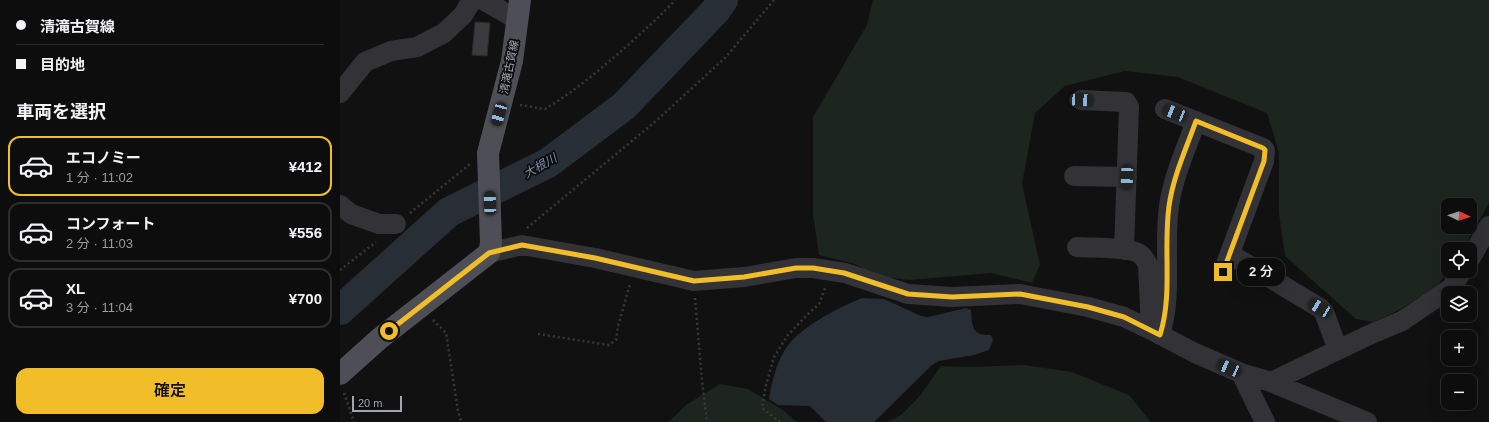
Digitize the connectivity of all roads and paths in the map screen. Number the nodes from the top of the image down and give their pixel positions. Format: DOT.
graph roads {
  1 [pos="472,0"];
  2 [pos="483,0"];
  3 [pos="675,0"];
  4 [pos="774,0"];
  5 [pos="519,10"];
  6 [pos="340,93"];
  7 [pos="503,98"];
  8 [pos="1081,100"];
  9 [pos="1165,109"];
  10 [pos="1196,121"];
  11 [pos="489,158"];
  12 [pos="1074,176"];
  13 [pos="1127,177"];
  14 [pos="340,205"];
  15 [pos="396,224"];
  16 [pos="1489,226"];
  17 [pos="522,245"];
  18 [pos="1077,247"];
  19 [pos="1477,247"];
  20 [pos="490,248"];
  21 [pos="1124,250"];
  22 [pos="1230,254"];
  23 [pos="635,268"];
  24 [pos="340,270"];
  25 [pos="824,270"];
  26 [pos="1223,272"];
  27 [pos="1457,278"];
  28 [pos="694,281"];
  29 [pos="420,306"];
  30 [pos="1155,332"];
  31 [pos="538,334"];
  32 [pos="1338,350"];
  33 [pos="1240,373"];
  34 [pos="341,380"];
  35 [pos="1271,382"];
  36 [pos="354,422"];
  37 [pos="462,422"];
  38 [pos="707,422"];
  39 [pos="780,422"];
  40 [pos="1265,422"];
  41 [pos="1367,422"];
  1 -- 6 [label="street"];
  2 -- 5 [label="street"];
  3 -- 7 [label="path"];
  4 -- 17 [label="path"];
  5 -- 7 [label="main road, 清滝古賀線"];
  7 -- 11 [label="main road, 清滝古賀線"];
  8 -- 13 [label="street"];
  9 -- 10 [label="street"];
  10 -- 22 [label="street"];
  10 -- 30 [label="street"];
  11 -- 15 [label="path"];
  11 -- 20 [label="main road, 清滝古賀線"];
  12 -- 13 [label="street"];
  13 -- 21 [label="street"];
  14 -- 15 [label="street"];
  15 -- 24 [label="path"];
  16 -- 19 [label="street"];
  17 -- 20 [label="street"];
  17 -- 23 [label="street"];
  18 -- 21 [label="street"];
  20 -- 29 [label="main road"];
  21 -- 30 [label="street"];
  22 -- 26 [label="street"];
  22 -- 32 [label="street"];
  23 -- 28 [label="street"];
  23 -- 31 [label="path"];
  25 -- 28 [label="street"];
  25 -- 30 [label="street"];
  25 -- 39 [label="path"];
  27 -- 32 [label="street"];
  28 -- 38 [label="path"];
  29 -- 34 [label="main road"];
  29 -- 37 [label="path"];
  30 -- 33 [label="street"];
  32 -- 35 [label="street"];
  33 -- 35 [label="street"];
  33 -- 40 [label="street"];
  34 -- 36 [label="path"];
  35 -- 41 [label="street"];
}
